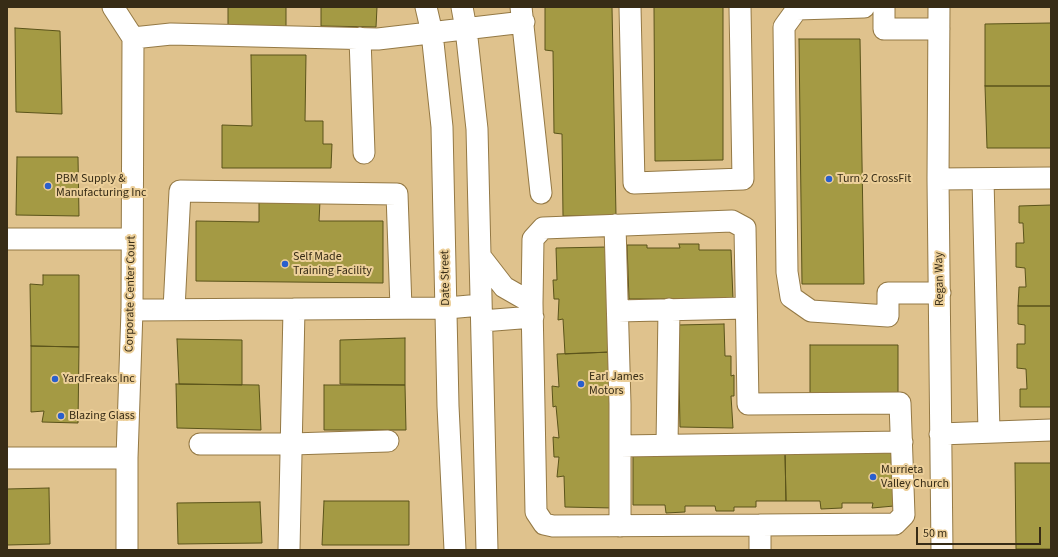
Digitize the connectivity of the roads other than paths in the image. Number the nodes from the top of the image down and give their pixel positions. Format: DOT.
graph roads {
  1 [pos="113,7"];
  2 [pos="426,7"];
  3 [pos="462,7"];
  4 [pos="630,7"];
  5 [pos="740,7"];
  6 [pos="864,7"];
  7 [pos="884,7"];
  8 [pos="939,7"];
  9 [pos="523,14"];
  10 [pos="466,29"];
  11 [pos="939,29"];
  12 [pos="432,33"];
  13 [pos="133,38"];
  14 [pos="360,38"];
  15 [pos="364,152"];
  16 [pos="1051,178"];
  17 [pos="938,179"];
  18 [pos="984,179"];
  19 [pos="541,193"];
  20 [pos="615,225"];
  21 [pos="7,239"];
  22 [pos="132,239"];
  23 [pos="480,256"];
  24 [pos="940,293"];
  25 [pos="401,308"];
  26 [pos="447,308"];
  27 [pos="746,308"];
  28 [pos="294,309"];
  29 [pos="669,309"];
  30 [pos="132,310"];
  31 [pos="174,310"];
  32 [pos="532,310"];
  33 [pos="618,311"];
  34 [pos="482,313"];
  35 [pos="1051,430"];
  36 [pos="989,432"];
  37 [pos="940,434"];
  38 [pos="388,441"];
  39 [pos="902,442"];
  40 [pos="200,444"];
  41 [pos="292,444"];
  42 [pos="667,445"];
  43 [pos="620,446"];
  44 [pos="7,458"];
  45 [pos="127,458"];
  46 [pos="760,525"];
  47 [pos="620,526"];
  48 [pos="127,550"];
  49 [pos="289,550"];
  50 [pos="455,550"];
  51 [pos="487,550"];
  52 [pos="760,550"];
  53 [pos="942,550"];
  1 -- 13 [label="street"];
  2 -- 12 [label="street, Date Street"];
  3 -- 10 [label="street"];
  4 -- 5 [label="street"];
  6 -- 24 [label="street"];
  7 -- 11 [label="street"];
  8 -- 11 [label="street, Regan Way"];
  9 -- 10 [label="street"];
  9 -- 19 [label="street"];
  10 -- 12 [label="street"];
  10 -- 23 [label="street"];
  11 -- 17 [label="street, Regan Way"];
  12 -- 14 [label="street"];
  12 -- 26 [label="street, Date Street"];
  13 -- 14 [label="street"];
  13 -- 22 [label="street, Corporate Center Court"];
  14 -- 15 [label="street"];
  16 -- 18 [label="street"];
  17 -- 18 [label="street"];
  17 -- 24 [label="street, Regan Way"];
  18 -- 36 [label="street"];
  20 -- 27 [label="street"];
  20 -- 32 [label="street"];
  20 -- 33 [label="street"];
  21 -- 22 [label="street"];
  22 -- 30 [label="street, Corporate Center Court"];
  23 -- 32 [label="street"];
  23 -- 34 [label="street"];
  24 -- 37 [label="street, Regan Way"];
  25 -- 26 [label="street"];
  25 -- 28 [label="street"];
  25 -- 31 [label="street"];
  26 -- 34 [label="street"];
  26 -- 50 [label="street, Date Street"];
  27 -- 29 [label="street"];
  27 -- 39 [label="street"];
  28 -- 31 [label="street"];
  28 -- 41 [label="street"];
  29 -- 33 [label="street"];
  29 -- 42 [label="street"];
  30 -- 31 [label="street"];
  30 -- 45 [label="street, Corporate Center Court"];
  32 -- 34 [label="street"];
  32 -- 47 [label="street"];
  33 -- 43 [label="street"];
  34 -- 51 [label="street"];
  35 -- 36 [label="street"];
  36 -- 37 [label="street"];
  37 -- 53 [label="street, Regan Way"];
  38 -- 41 [label="street"];
  39 -- 42 [label="street"];
  39 -- 46 [label="street"];
  40 -- 41 [label="street"];
  41 -- 49 [label="street"];
  42 -- 43 [label="street"];
  43 -- 47 [label="street"];
  44 -- 45 [label="street"];
  45 -- 48 [label="street, Corporate Center Court"];
  46 -- 47 [label="street"];
  46 -- 52 [label="street"];
}
